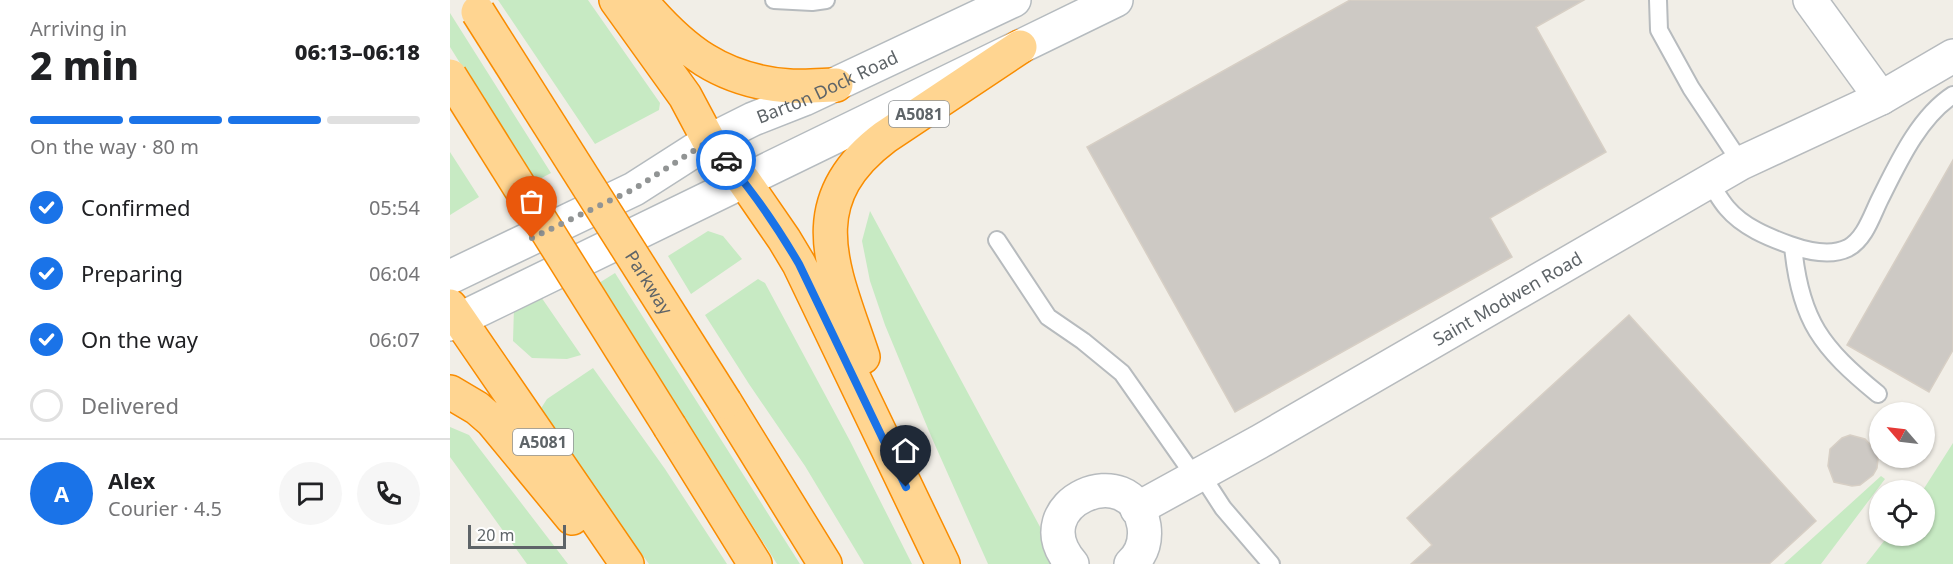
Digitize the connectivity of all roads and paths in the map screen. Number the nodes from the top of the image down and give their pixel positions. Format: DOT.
graph roads {
  1 [pos="616,0"];
  2 [pos="640,0"];
  3 [pos="774,0"];
  4 [pos="826,0"];
  5 [pos="1014,0"];
  6 [pos="1116,0"];
  7 [pos="1658,0"];
  8 [pos="1810,0"];
  9 [pos="474,6"];
  10 [pos="1020,47"];
  11 [pos="1953,56"];
  12 [pos="450,76"];
  13 [pos="836,85"];
  14 [pos="1953,95"];
  15 [pos="1881,98"];
  16 [pos="709,141"];
  17 [pos="1741,163"];
  18 [pos="744,181"];
  19 [pos="1709,182"];
  20 [pos="997,240"];
  21 [pos="1793,246"];
  22 [pos="450,277"];
  23 [pos="453,317"];
  24 [pos="450,392"];
  25 [pos="1878,394"];
  26 [pos="1198,475"];
  27 [pos="906,487"];
  28 [pos="1137,508"];
  29 [pos="609,564"];
  30 [pos="627,564"];
  31 [pos="755,564"];
  32 [pos="825,564"];
  33 [pos="943,564"];
  34 [pos="1072,564"];
  35 [pos="1131,564"];
  36 [pos="1271,564"];
  1 -- 16 [label="highway"];
  2 -- 13 [label="highway"];
  3 -- 4 [label="lane"];
  5 -- 13 [label="main road, Barton Dock Road"];
  6 -- 10 [label="main road"];
  7 -- 17 [label="lane"];
  8 -- 15 [label="main road"];
  9 -- 32 [label="highway, Parkway, bridge"];
  10 -- 18 [label="main road"];
  10 -- 27 [label="highway, A5081"];
  11 -- 15 [label="main road, Saint Modwen Road"];
  12 -- 31 [label="highway, bridge"];
  13 -- 16 [label="main road, Barton Dock Road"];
  14 -- 21 [label="lane"];
  15 -- 17 [label="main road, Saint Modwen Road"];
  16 -- 18 [label="highway"];
  16 -- 22 [label="main road, Barton Dock Road"];
  17 -- 19 [label="main road, Saint Modwen Road"];
  18 -- 23 [label="main road"];
  18 -- 27 [label="highway, A5081"];
  19 -- 21 [label="lane"];
  19 -- 26 [label="main road, Saint Modwen Road"];
  20 -- 26 [label="lane"];
  21 -- 25 [label="lane"];
  23 -- 30 [label="highway, A5081"];
  24 -- 29 [label="highway, A5081"];
  26 -- 28 [label="main road, Saint Modwen Road"];
  26 -- 36 [label="lane"];
  27 -- 33 [label="highway, A5081"];
  28 -- 34 [label="main road"];
  28 -- 35 [label="main road"];
}
